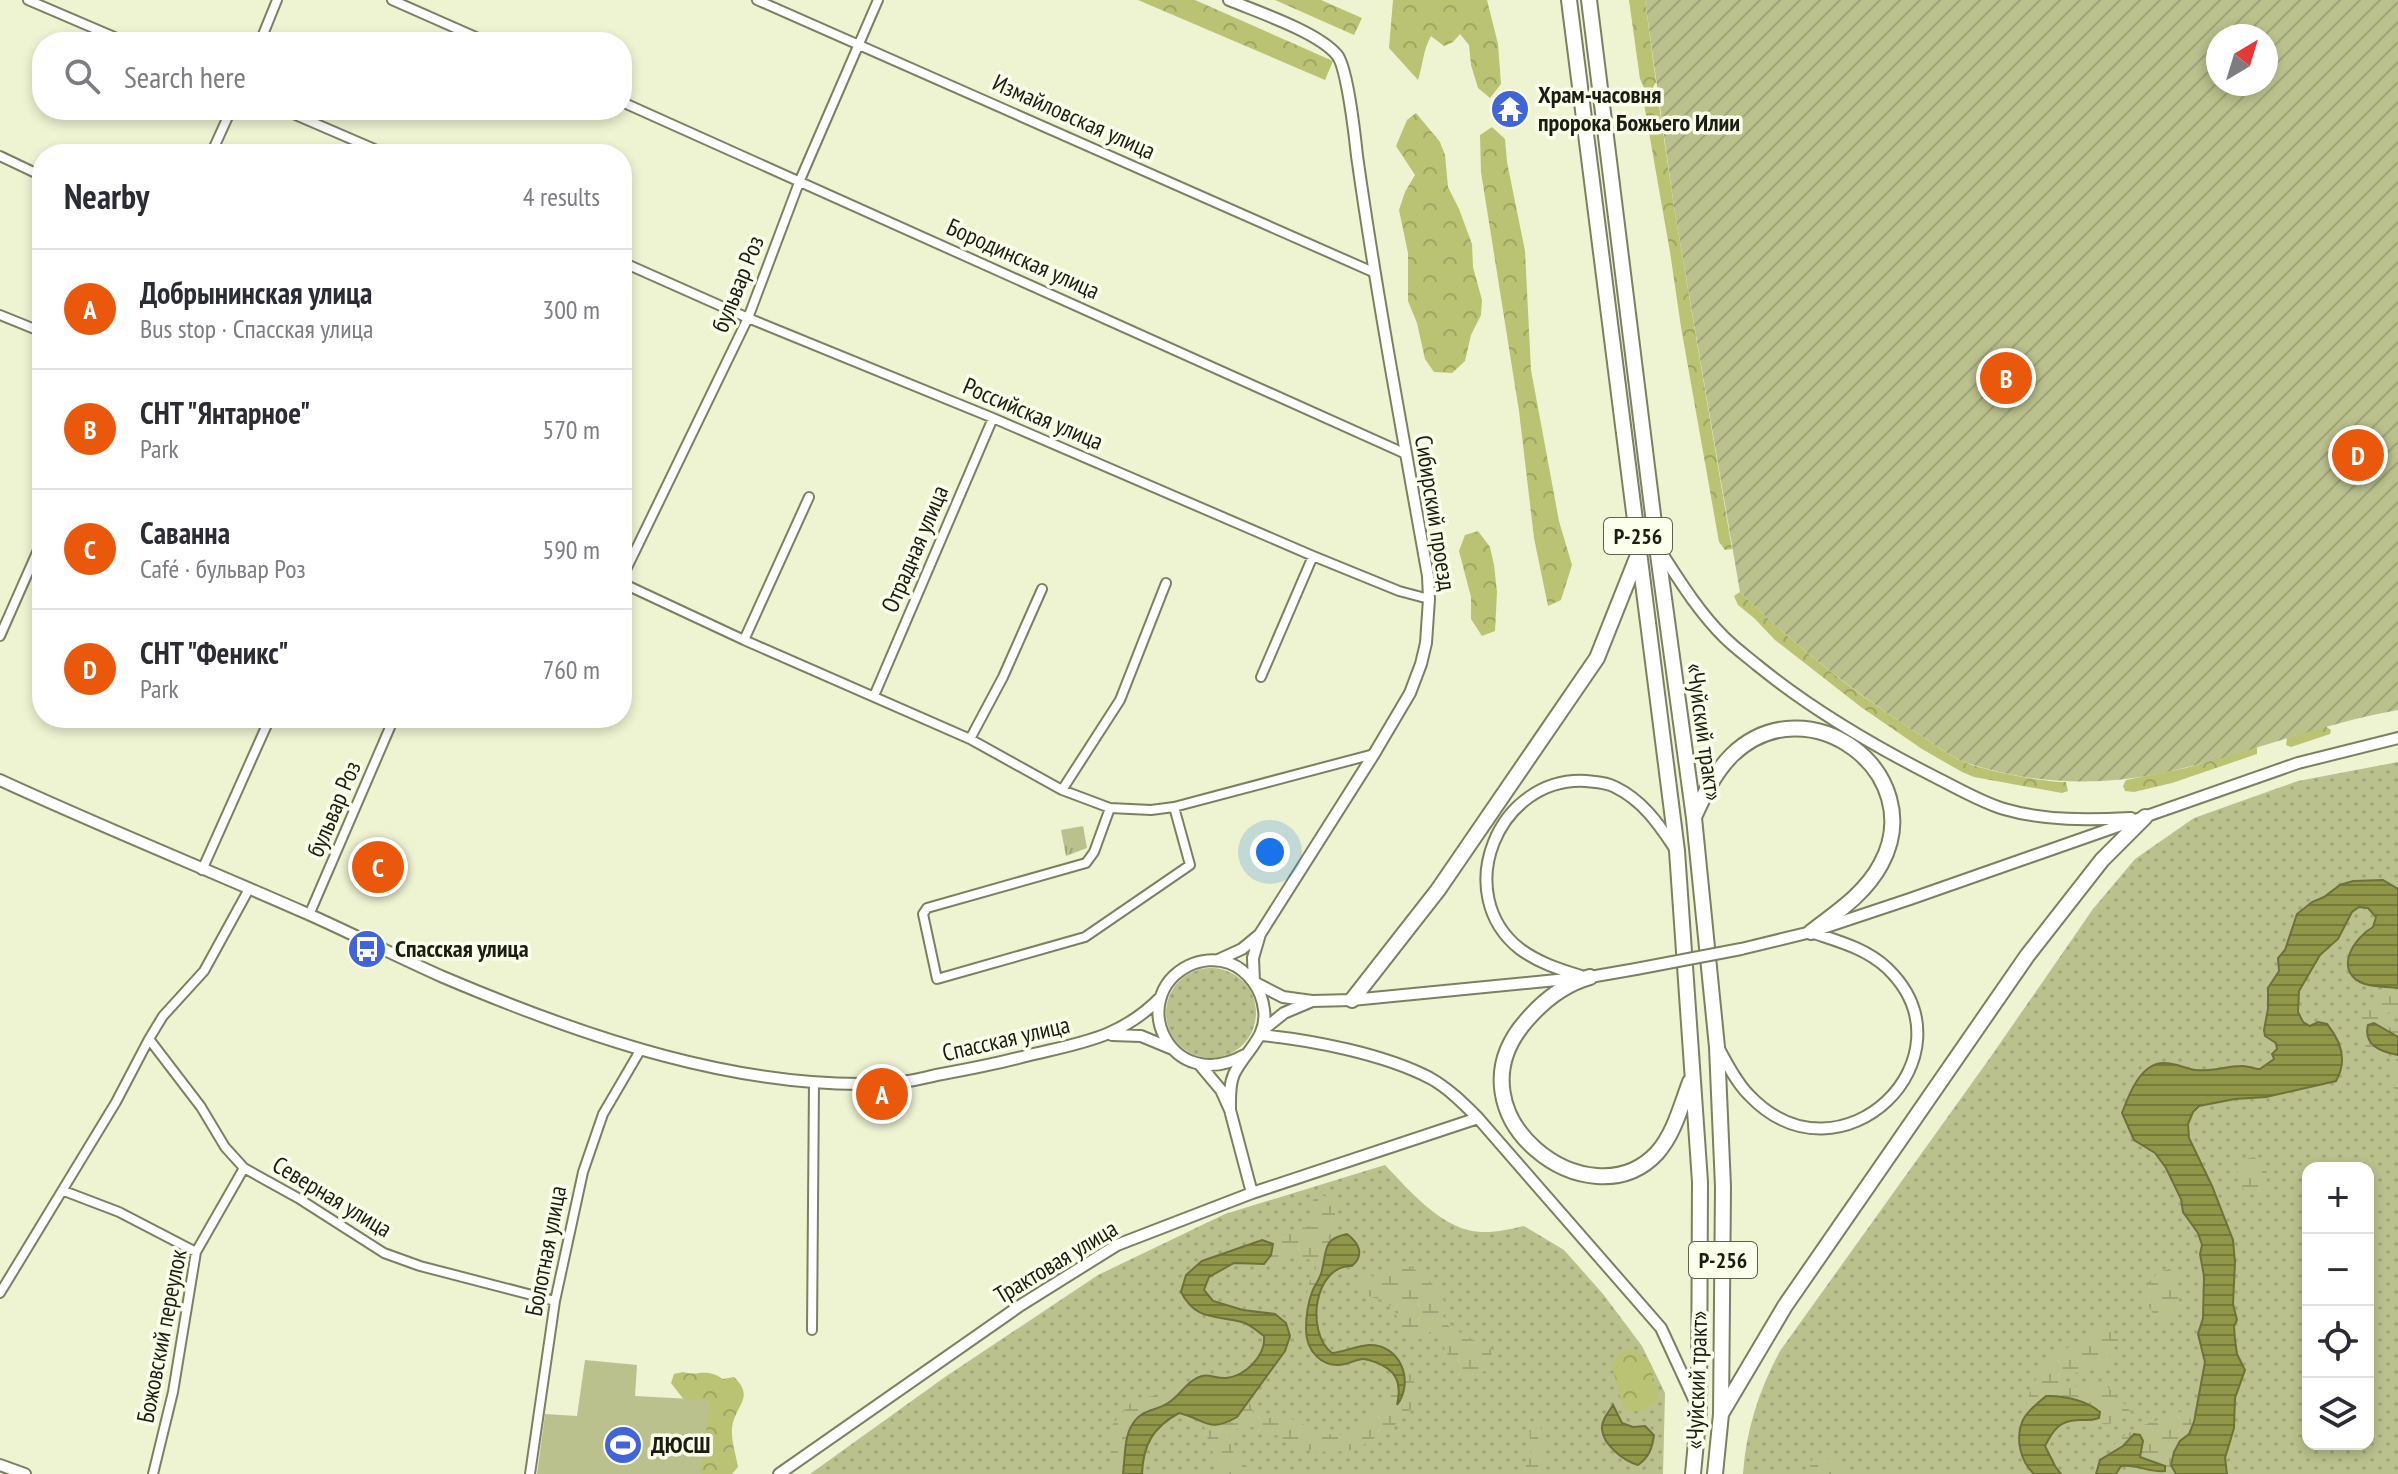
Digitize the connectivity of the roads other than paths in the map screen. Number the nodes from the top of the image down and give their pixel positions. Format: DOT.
graph roads {
  1 [pos="28,0"];
  2 [pos="277,0"];
  3 [pos="392,0"];
  4 [pos="757,0"];
  5 [pos="878,0"];
  6 [pos="1229,0"];
  7 [pos="1569,0"];
  8 [pos="1589,0"];
  9 [pos="103,32"];
  10 [pos="264,32"];
  11 [pos="464,32"];
  12 [pos="860,44"];
  13 [pos="632,106"];
  14 [pos="226,120"];
  15 [pos="307,120"];
  16 [pos="216,144"];
  17 [pos="363,144"];
  18 [pos="0,156"];
  19 [pos="32,171"];
  20 [pos="800,180"];
  21 [pos="632,266"];
  22 [pos="1373,272"];
  23 [pos="0,315"];
  24 [pos="748,318"];
  25 [pos="32,328"];
  26 [pos="993,418"];
  27 [pos="1406,454"];
  28 [pos="809,497"];
  29 [pos="1657,547"];
  30 [pos="1639,550"];
  31 [pos="1313,556"];
  32 [pos="632,560"];
  33 [pos="32,573"];
  34 [pos="1166,583"];
  35 [pos="632,586"];
  36 [pos="1042,589"];
  37 [pos="1429,599"];
  38 [pos="0,603"];
  39 [pos="12,608"];
  40 [pos="0,636"];
  41 [pos="744,640"];
  42 [pos="1261,677"];
  43 [pos="874,696"];
  44 [pos="266,728"];
  45 [pos="390,728"];
  46 [pos="2398,738"];
  47 [pos="970,739"];
  48 [pos="1374,754"];
  49 [pos="0,780"];
  50 [pos="1062,790"];
  51 [pos="1174,807"];
  52 [pos="1110,808"];
  53 [pos="2145,817"];
  54 [pos="1694,818"];
  55 [pos="1677,851"];
  56 [pos="202,870"];
  57 [pos="249,889"];
  58 [pos="309,915"];
  59 [pos="1811,932"];
  60 [pos="1260,934"];
  61 [pos="1217,961"];
  62 [pos="1589,977"];
  63 [pos="1254,982"];
  64 [pos="1161,997"];
  65 [pos="1352,1000"];
  66 [pos="1312,1001"];
  67 [pos="1262,1033"];
  68 [pos="1110,1035"];
  69 [pos="149,1039"];
  70 [pos="1717,1047"];
  71 [pos="641,1049"];
  72 [pos="1172,1050"];
  73 [pos="1245,1055"];
  74 [pos="1200,1065"];
  75 [pos="1692,1074"];
  76 [pos="814,1082"];
  77 [pos="1230,1110"];
  78 [pos="1478,1118"];
  79 [pos="244,1168"];
  80 [pos="64,1191"];
  81 [pos="1252,1193"];
  82 [pos="196,1252"];
  83 [pos="0,1293"];
  84 [pos="555,1301"];
  85 [pos="812,1330"];
  86 [pos="1699,1410"];
  87 [pos="1721,1414"];
  88 [pos="0,1465"];
  89 [pos="25,1474"];
  90 [pos="153,1474"];
  91 [pos="530,1474"];
  92 [pos="779,1474"];
  93 [pos="1693,1474"];
  94 [pos="1715,1474"];
  1 -- 9 [label="street"];
  2 -- 10 [label="street"];
  3 -- 11 [label="street"];
  4 -- 12 [label="street, Измайловская улица"];
  5 -- 12 [label="street, бульвар Роз"];
  6 -- 22 [label="street, Сибирский проезд"];
  7 -- 30 [label="highway, «Чуйский тракт» / Р-256"];
  8 -- 29 [label="highway, «Чуйский тракт» / Р-256"];
  12 -- 20 [label="street, бульвар Роз"];
  12 -- 22 [label="street, Измайловская улица"];
  13 -- 20 [label="street, Бородинская улица"];
  14 -- 16 [label="street"];
  15 -- 17 [label="street"];
  18 -- 19 [label="street"];
  20 -- 24 [label="street, бульвар Роз"];
  20 -- 27 [label="street, Бородинская улица"];
  21 -- 24 [label="street, Российская улица"];
  22 -- 27 [label="street, Сибирский проезд"];
  23 -- 25 [label="street"];
  24 -- 26 [label="street, Российская улица"];
  24 -- 32 [label="street, бульвар Роз"];
  26 -- 31 [label="street, Российская улица"];
  26 -- 43 [label="street, Отрадная улица"];
  27 -- 37 [label="street, Сибирский проезд"];
  28 -- 41 [label="street"];
  29 -- 53 [label="street"];
  29 -- 54 [label="highway, «Чуйский тракт» / Р-256"];
  30 -- 55 [label="highway, «Чуйский тракт» / Р-256"];
  30 -- 65 [label="highway"];
  31 -- 37 [label="street, Российская улица"];
  31 -- 42 [label="street"];
  33 -- 39 [label="street"];
  34 -- 50 [label="street"];
  35 -- 41 [label="street"];
  36 -- 47 [label="street"];
  37 -- 48 [label="street, Сибирский проезд"];
  38 -- 39 [label="street"];
  39 -- 40 [label="street"];
  41 -- 43 [label="street"];
  43 -- 47 [label="street"];
  44 -- 56 [label="street"];
  45 -- 58 [label="street, бульвар Роз"];
  46 -- 53 [label="street"];
  47 -- 50 [label="street"];
  48 -- 51 [label="street"];
  48 -- 60 [label="street, Сибирский проезд"];
  49 -- 56 [label="street, Спасская улица"];
  50 -- 52 [label="street"];
  51 -- 52 [label="street"];
  51 -- 52 [label="street"];
  53 -- 59 [label="street"];
  53 -- 87 [label="highway"];
  54 -- 59 [label="highway"];
  54 -- 70 [label="highway, «Чуйский тракт» / Р-256"];
  55 -- 62 [label="street"];
  55 -- 75 [label="highway, «Чуйский тракт» / Р-256"];
  56 -- 57 [label="street, Спасская улица"];
  57 -- 58 [label="street, Спасская улица"];
  57 -- 69 [label="street"];
  58 -- 71 [label="street, Спасская улица"];
  59 -- 62 [label="street, bridge"];
  59 -- 70 [label="street"];
  60 -- 61 [label="street, Сибирский проезд"];
  60 -- 63 [label="street, Сибирский проезд"];
  61 -- 63 [label="street"];
  61 -- 64 [label="street"];
  62 -- 65 [label="street"];
  62 -- 75 [label="highway"];
  63 -- 66 [label="street"];
  63 -- 67 [label="street"];
  64 -- 68 [label="street, Спасская улица"];
  64 -- 72 [label="street"];
  65 -- 66 [label="street"];
  66 -- 67 [label="street"];
  67 -- 73 [label="street"];
  67 -- 78 [label="street"];
  68 -- 72 [label="street, Спасская улица"];
  68 -- 76 [label="street, Спасская улица"];
  69 -- 79 [label="street, Северная улица"];
  69 -- 80 [label="street"];
  70 -- 87 [label="highway, «Чуйский тракт» / Р-256"];
  71 -- 76 [label="street, Спасская улица"];
  71 -- 84 [label="street, Болотная улица"];
  72 -- 74 [label="street"];
  73 -- 74 [label="street"];
  73 -- 77 [label="street"];
  74 -- 77 [label="street"];
  75 -- 86 [label="highway, «Чуйский тракт» / Р-256"];
  76 -- 85 [label="street"];
  77 -- 81 [label="street"];
  78 -- 81 [label="street, Трактовая улица"];
  78 -- 86 [label="street"];
  79 -- 82 [label="street, Божовский переулок"];
  79 -- 84 [label="street, Северная улица"];
  80 -- 82 [label="street"];
  80 -- 83 [label="street"];
  81 -- 92 [label="street, Трактовая улица"];
  82 -- 90 [label="street, Божовский переулок"];
  84 -- 91 [label="street, Болотная улица"];
  86 -- 93 [label="highway, «Чуйский тракт» / Р-256"];
  87 -- 94 [label="highway, «Чуйский тракт» / Р-256"];
  88 -- 89 [label="street"];
}
